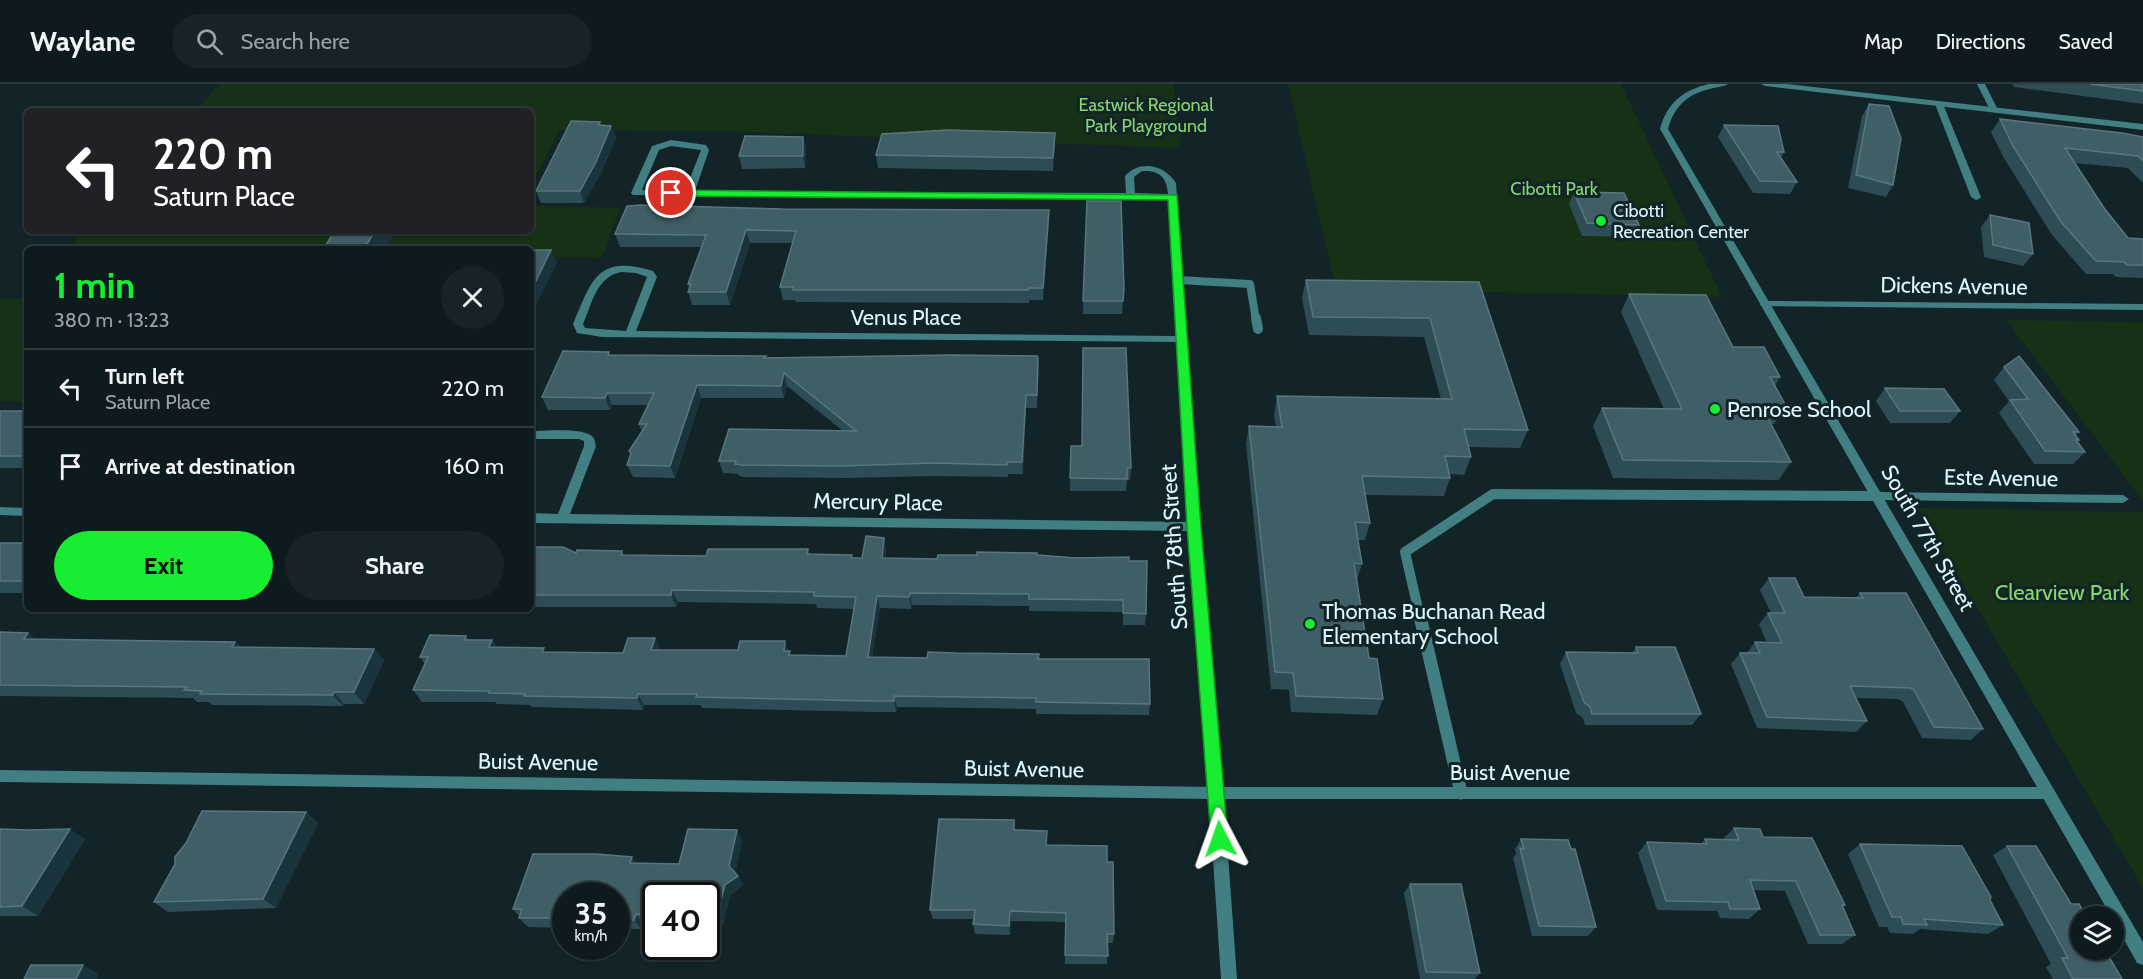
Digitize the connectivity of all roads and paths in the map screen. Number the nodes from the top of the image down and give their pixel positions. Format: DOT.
graph roads {
  1 [pos="1725,84"];
  2 [pos="1765,84"];
  3 [pos="1981,84"];
  4 [pos="1939,104"];
  5 [pos="1994,110"];
  6 [pos="2143,128"];
  7 [pos="689,194"];
  8 [pos="1131,196"];
  9 [pos="1173,197"];
  10 [pos="1976,197"];
  11 [pos="1178,280"];
  12 [pos="1765,304"];
  13 [pos="2143,307"];
  14 [pos="1258,329"];
  15 [pos="630,334"];
  16 [pos="1181,339"];
  17 [pos="534,435"];
  18 [pos="1878,496"];
  19 [pos="2123,499"];
  20 [pos="0,511"];
  21 [pos="24,512"];
  22 [pos="534,518"];
  23 [pos="562,519"];
  24 [pos="1194,527"];
  25 [pos="0,776"];
  26 [pos="1216,793"];
  27 [pos="1461,793"];
  28 [pos="2048,793"];
  29 [pos="2143,957"];
  30 [pos="1229,979"];
  1 -- 12 [label="street, South 77th Street"];
  2 -- 4 [label="street"];
  3 -- 5 [label="street"];
  4 -- 5 [label="street"];
  4 -- 10 [label="street"];
  5 -- 6 [label="street"];
  7 -- 7 [label="street"];
  7 -- 8 [label="street"];
  8 -- 9 [label="street"];
  8 -- 9 [label="street, South 78th Street"];
  9 -- 11 [label="street, South 78th Street"];
  11 -- 14 [label="lane"];
  11 -- 16 [label="street, South 78th Street"];
  12 -- 13 [label="street, Dickens Avenue"];
  12 -- 18 [label="street, South 77th Street"];
  15 -- 15 [label="street, Venus Place"];
  15 -- 16 [label="street, Venus Place"];
  16 -- 24 [label="street, South 78th Street"];
  17 -- 23 [label="street"];
  18 -- 19 [label="street, Este Avenue"];
  18 -- 27 [label="lane"];
  18 -- 28 [label="street, South 77th Street"];
  20 -- 21 [label="street"];
  22 -- 23 [label="street, Mercury Place"];
  23 -- 24 [label="street, Mercury Place"];
  24 -- 26 [label="street, South 78th Street"];
  25 -- 26 [label="street, Buist Avenue"];
  26 -- 27 [label="street, Buist Avenue"];
  26 -- 30 [label="street, South 78th Street"];
  27 -- 28 [label="street, Buist Avenue"];
  28 -- 29 [label="street, South 77th Street"];
}
